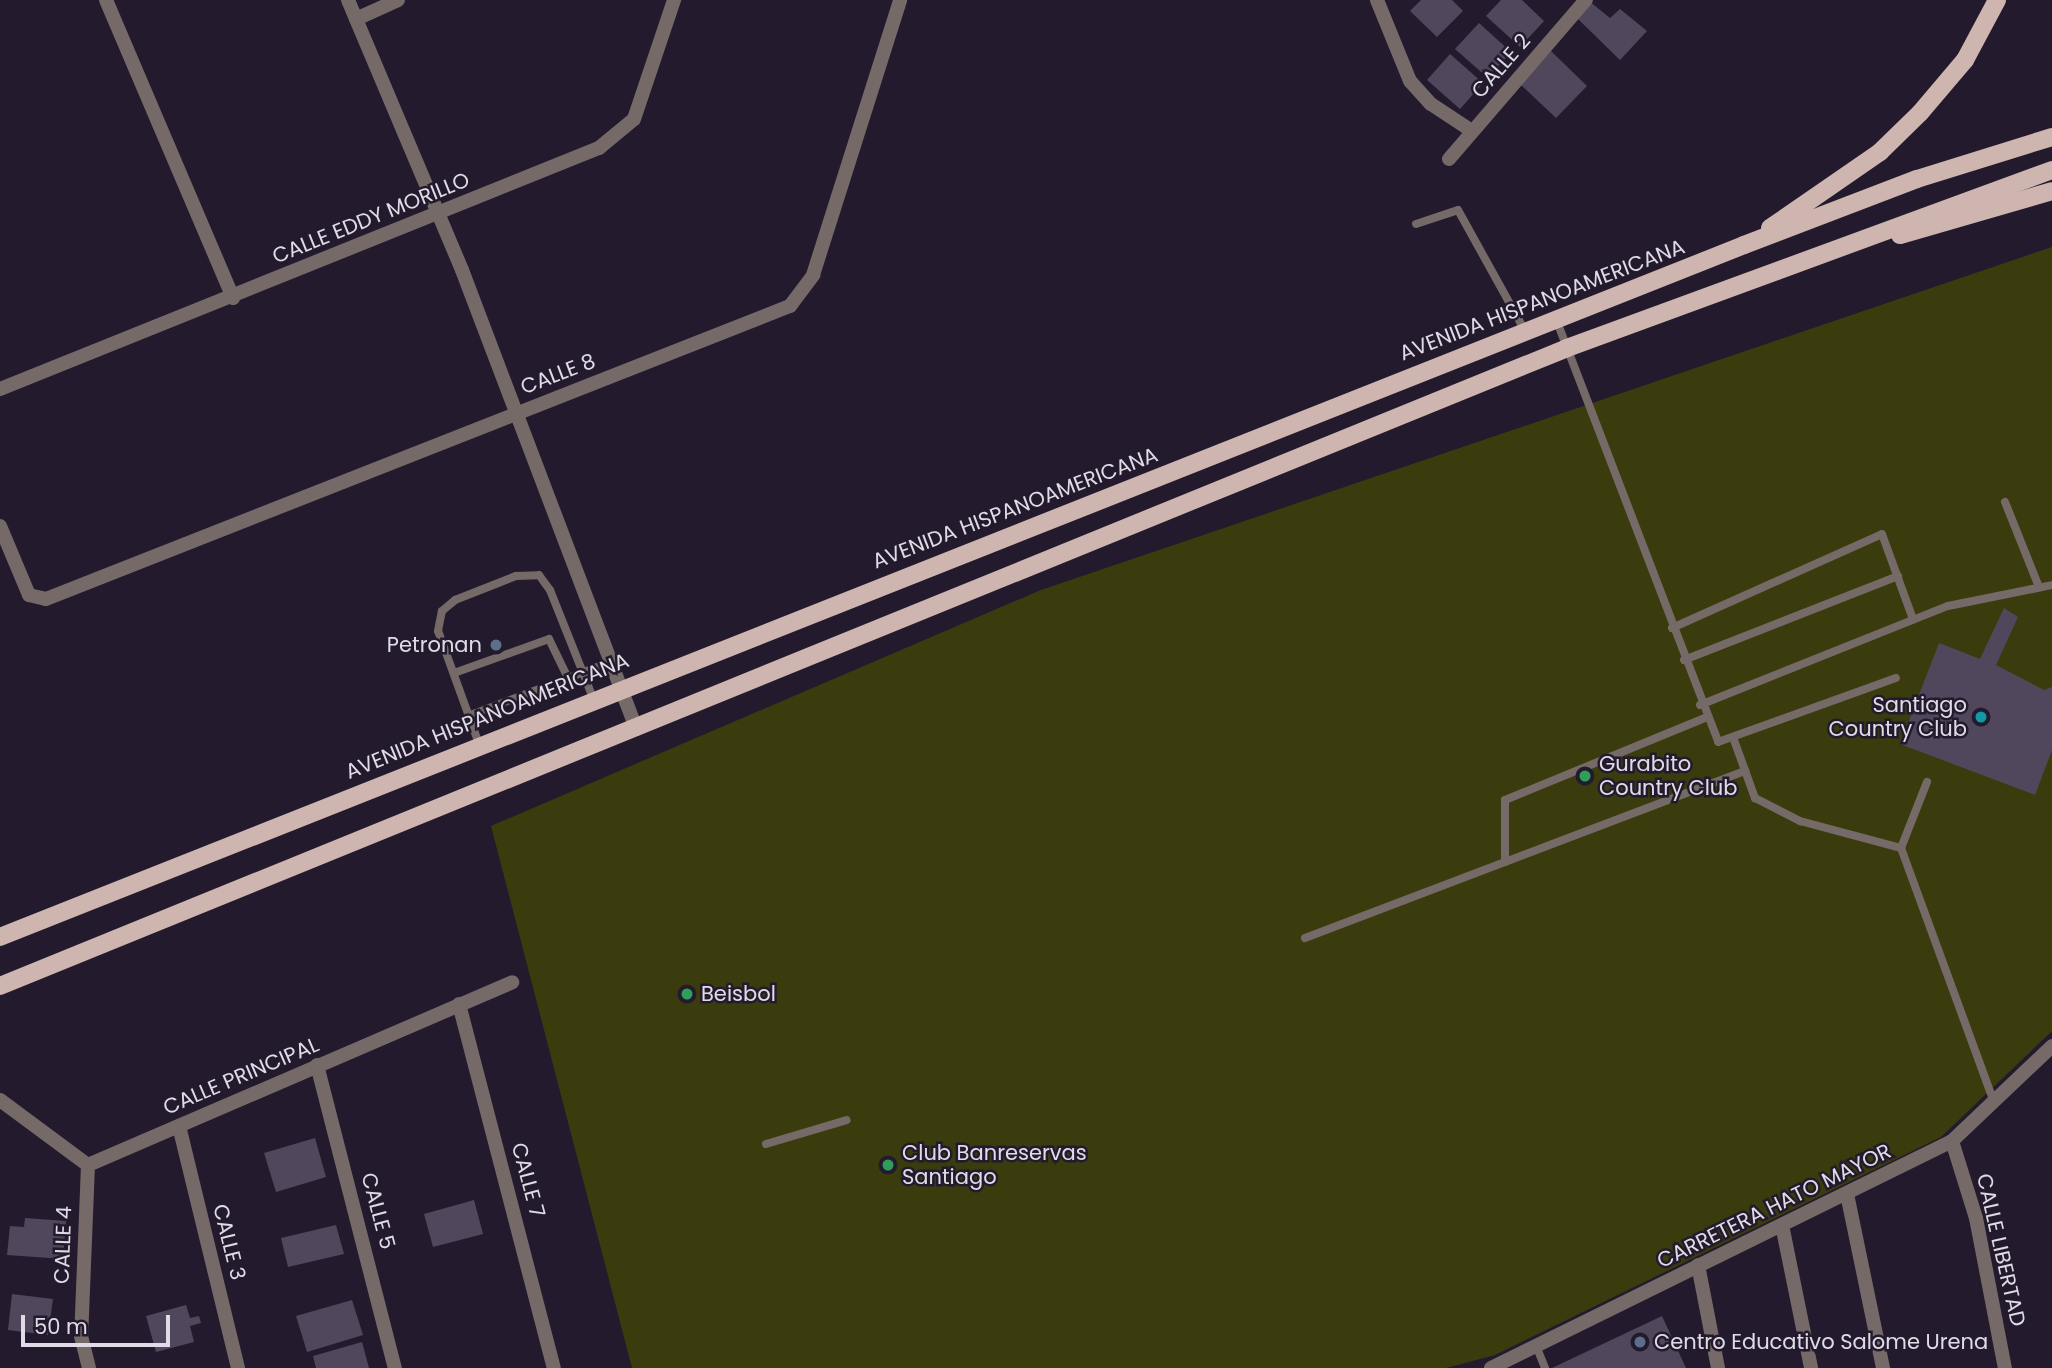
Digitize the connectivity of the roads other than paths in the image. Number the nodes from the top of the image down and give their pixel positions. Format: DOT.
graph roads {
  1 [pos="106,0"];
  2 [pos="348,0"];
  3 [pos="398,0"];
  4 [pos="674,0"];
  5 [pos="900,0"];
  6 [pos="1377,0"];
  7 [pos="1586,0"];
  8 [pos="1997,0"];
  9 [pos="356,19"];
  10 [pos="1472,131"];
  11 [pos="2052,137"];
  12 [pos="1449,159"];
  13 [pos="2052,170"];
  14 [pos="2052,191"];
  15 [pos="439,212"];
  16 [pos="1416,224"];
  17 [pos="1744,245"];
  18 [pos="1769,273"];
  19 [pos="233,298"];
  20 [pos="1556,319"];
  21 [pos="1525,331"];
  22 [pos="1567,348"];
  23 [pos="0,390"];
  24 [pos="516,412"];
  25 [pos="2005,502"];
  26 [pos="0,526"];
  27 [pos="1898,576"];
  28 [pos="2052,586"];
  29 [pos="2039,587"];
  30 [pos="1913,619"];
  31 [pos="1672,628"];
  32 [pos="1684,660"];
  33 [pos="610,662"];
  34 [pos="454,673"];
  35 [pos="582,673"];
  36 [pos="568,678"];
  37 [pos="1896,678"];
  38 [pos="619,688"];
  39 [pos="593,698"];
  40 [pos="1700,705"];
  41 [pos="468,716"];
  42 [pos="1705,718"];
  43 [pos="636,729"];
  44 [pos="1734,740"];
  45 [pos="479,744"];
  46 [pos="1745,771"];
  47 [pos="1927,782"];
  48 [pos="1901,848"];
  49 [pos="1505,862"];
  50 [pos="0,937"];
  51 [pos="1305,938"];
  52 [pos="512,982"];
  53 [pos="0,986"];
  54 [pos="459,1004"];
  55 [pos="2052,1046"];
  56 [pos="317,1065"];
  57 [pos="0,1100"];
  58 [pos="1994,1102"];
  59 [pos="847,1120"];
  60 [pos="178,1126"];
  61 [pos="1952,1142"];
  62 [pos="765,1144"];
  63 [pos="88,1165"];
  64 [pos="1847,1194"];
  65 [pos="1782,1225"];
  66 [pos="1699,1265"];
  67 [pos="1537,1348"];
  68 [pos="1500,1367"];
  69 [pos="89,1368"];
  70 [pos="238,1368"];
  71 [pos="394,1368"];
  72 [pos="554,1368"];
  73 [pos="1545,1368"];
  74 [pos="1718,1368"];
  75 [pos="1811,1368"];
  76 [pos="1884,1368"];
  77 [pos="2005,1368"];
  1 -- 19 [label="street"];
  2 -- 9 [label="street"];
  3 -- 9 [label="street"];
  4 -- 15 [label="street, CALLE EDDY MORILLO"];
  5 -- 24 [label="street, CALLE 8"];
  6 -- 10 [label="street"];
  7 -- 10 [label="street, CALLE 2"];
  8 -- 17 [label="main road"];
  9 -- 15 [label="street"];
  10 -- 12 [label="street, CALLE 2"];
  11 -- 17 [label="main road, AVENIDA HISPANOAMERICANA"];
  13 -- 18 [label="main road"];
  14 -- 18 [label="main road"];
  15 -- 19 [label="street, CALLE EDDY MORILLO"];
  15 -- 24 [label="street"];
  16 -- 21 [label="lane"];
  17 -- 20 [label="main road, AVENIDA HISPANOAMERICANA"];
  18 -- 22 [label="main road"];
  19 -- 23 [label="street, CALLE EDDY MORILLO"];
  20 -- 21 [label="main road, AVENIDA HISPANOAMERICANA"];
  20 -- 22 [label="lane"];
  21 -- 38 [label="main road, AVENIDA HISPANOAMERICANA"];
  22 -- 31 [label="lane"];
  22 -- 43 [label="main road"];
  24 -- 26 [label="street, CALLE 8"];
  24 -- 33 [label="street"];
  25 -- 29 [label="lane"];
  27 -- 30 [label="lane"];
  27 -- 31 [label="lane"];
  27 -- 32 [label="lane"];
  28 -- 29 [label="lane"];
  29 -- 30 [label="lane"];
  30 -- 40 [label="lane"];
  31 -- 32 [label="lane"];
  32 -- 40 [label="lane"];
  33 -- 35 [label="lane"];
  33 -- 38 [label="street"];
  34 -- 35 [label="lane"];
  34 -- 36 [label="lane"];
  34 -- 41 [label="lane"];
  35 -- 36 [label="lane"];
  35 -- 39 [label="lane"];
  36 -- 41 [label="lane"];
  37 -- 44 [label="lane"];
  38 -- 39 [label="main road, AVENIDA HISPANOAMERICANA"];
  38 -- 43 [label="street"];
  39 -- 45 [label="main road, AVENIDA HISPANOAMERICANA"];
  40 -- 42 [label="lane"];
  41 -- 45 [label="lane"];
  42 -- 44 [label="lane"];
  42 -- 49 [label="lane"];
  43 -- 53 [label="main road"];
  44 -- 46 [label="lane"];
  45 -- 50 [label="main road, AVENIDA HISPANOAMERICANA"];
  46 -- 48 [label="lane"];
  46 -- 49 [label="lane"];
  47 -- 48 [label="lane"];
  48 -- 58 [label="lane"];
  49 -- 51 [label="lane"];
  52 -- 54 [label="street, CALLE PRINCIPAL"];
  54 -- 56 [label="street, CALLE PRINCIPAL"];
  54 -- 72 [label="street, CALLE 7"];
  55 -- 58 [label="street, CARRETERA HATO MAYOR"];
  56 -- 60 [label="street, CALLE PRINCIPAL"];
  56 -- 71 [label="street, CALLE 5"];
  57 -- 63 [label="street"];
  58 -- 61 [label="street, CARRETERA HATO MAYOR"];
  59 -- 62 [label="lane"];
  60 -- 63 [label="street, CALLE PRINCIPAL"];
  60 -- 70 [label="street, CALLE 3"];
  61 -- 64 [label="street, CARRETERA HATO MAYOR"];
  61 -- 77 [label="street, CALLE LIBERTAD"];
  63 -- 69 [label="street, CALLE 4"];
  64 -- 65 [label="street, CARRETERA HATO MAYOR"];
  64 -- 76 [label="street"];
  65 -- 66 [label="street, CARRETERA HATO MAYOR"];
  65 -- 75 [label="street"];
  66 -- 67 [label="street, CARRETERA HATO MAYOR"];
  66 -- 74 [label="street"];
  67 -- 68 [label="street, CARRETERA HATO MAYOR"];
  67 -- 73 [label="lane"];
}
